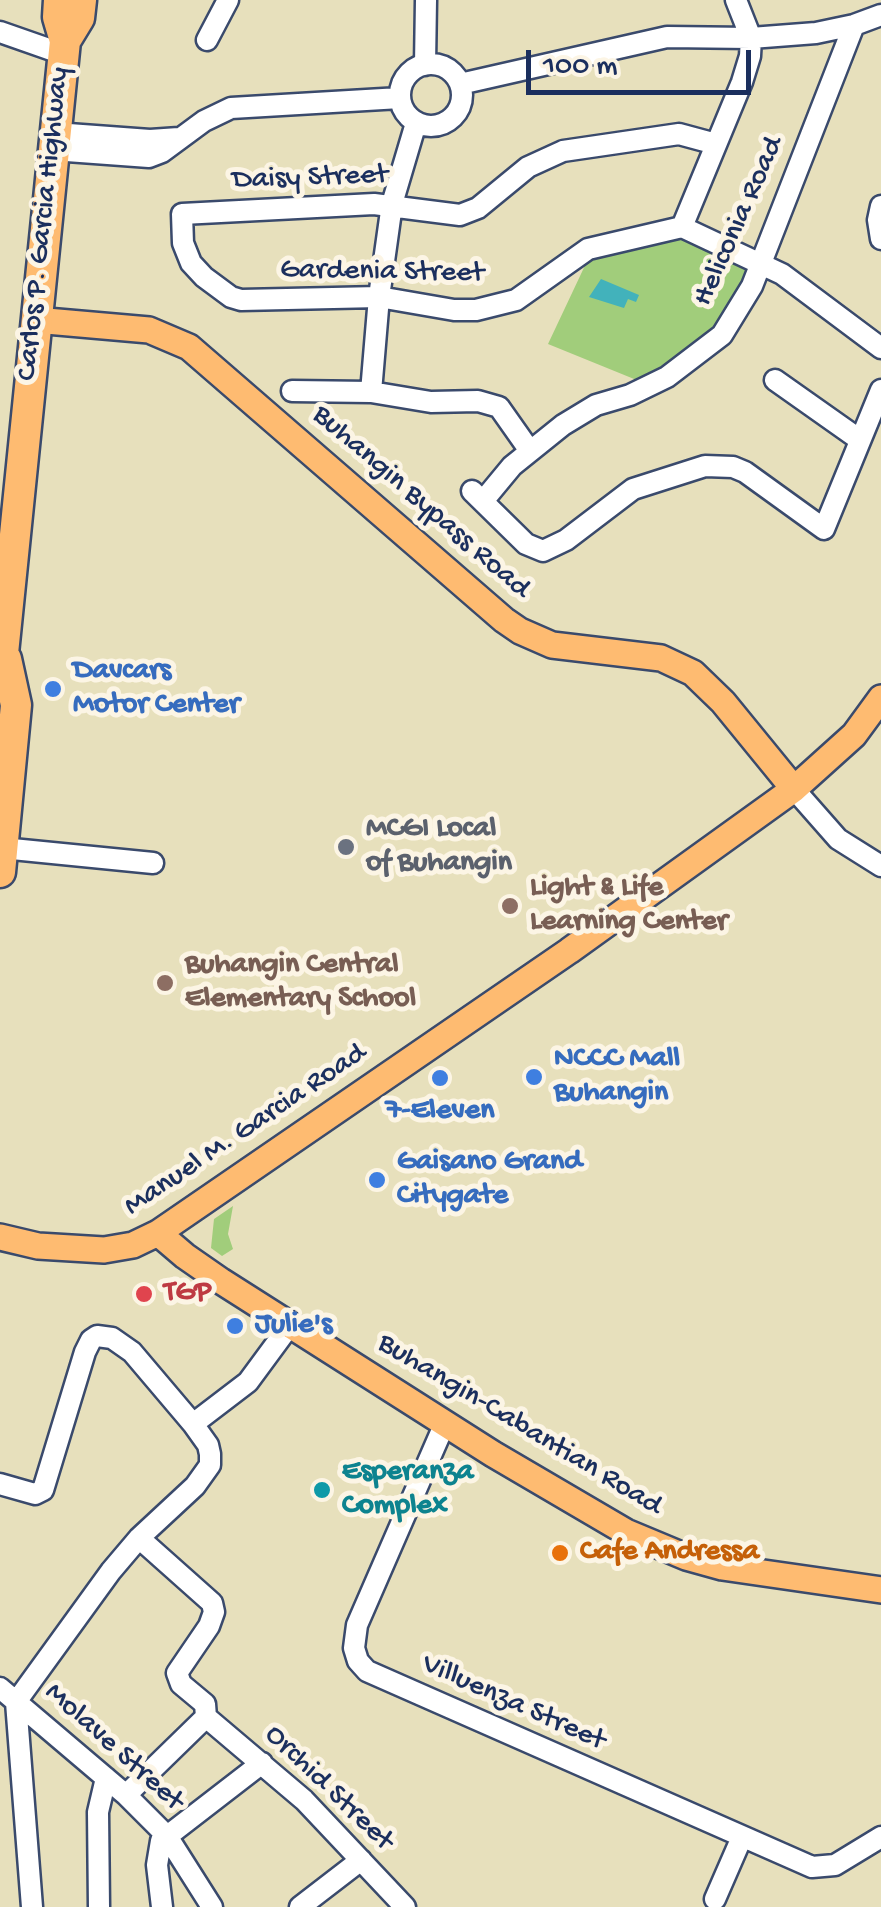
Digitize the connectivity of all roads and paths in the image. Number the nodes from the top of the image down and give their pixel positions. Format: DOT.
graph roads {
  1 [pos="60,0"];
  2 [pos="81,0"];
  3 [pos="228,0"];
  4 [pos="426,0"];
  5 [pos="736,0"];
  6 [pos="881,15"];
  7 [pos="854,25"];
  8 [pos="0,32"];
  9 [pos="751,38"];
  10 [pos="207,40"];
  11 [pos="0,46"];
  12 [pos="63,54"];
  13 [pos="425,64"];
  14 [pos="460,84"];
  15 [pos="400,98"];
  16 [pos="416,122"];
  17 [pos="54,142"];
  18 [pos="716,144"];
  19 [pos="392,204"];
  20 [pos="881,206"];
  21 [pos="182,214"];
  22 [pos="682,227"];
  23 [pos="881,239"];
  24 [pos="762,262"];
  25 [pos="379,297"];
  26 [pos="35,320"];
  27 [pos="881,348"];
  28 [pos="774,380"];
  29 [pos="881,390"];
  30 [pos="292,391"];
  31 [pos="371,392"];
  32 [pos="860,440"];
  33 [pos="530,451"];
  34 [pos="2,650"];
  35 [pos="0,683"];
  36 [pos="877,713"];
  37 [pos="794,789"];
  38 [pos="1,860"];
  39 [pos="153,862"];
  40 [pos="881,866"];
  41 [pos="158,1233"];
  42 [pos="0,1237"];
  43 [pos="290,1324"];
  44 [pos="193,1424"];
  45 [pos="445,1424"];
  46 [pos="0,1484"];
  47 [pos="139,1538"];
  48 [pos="881,1590"];
  49 [pos="8,1695"];
  50 [pos="206,1717"];
  51 [pos="262,1763"];
  52 [pos="106,1778"];
  53 [pos="126,1795"];
  54 [pos="167,1836"];
  55 [pos="742,1837"];
  56 [pos="881,1837"];
  57 [pos="362,1860"];
  58 [pos="715,1900"];
  59 [pos="32,1907"];
  60 [pos="99,1907"];
  61 [pos="162,1907"];
  62 [pos="212,1907"];
  63 [pos="300,1907"];
  64 [pos="405,1907"];
  1 -- 12 [label="highway, Carlos P. Garcia Highway"];
  2 -- 12 [label="highway, Carlos P. Garcia Highway"];
  3 -- 10 [label="street"];
  4 -- 13 [label="street"];
  5 -- 9 [label="street"];
  6 -- 7 [label="street"];
  7 -- 9 [label="street"];
  7 -- 24 [label="street, Heliconia Road"];
  8 -- 12 [label="street"];
  9 -- 14 [label="street"];
  9 -- 18 [label="street"];
  11 -- 12 [label="street"];
  12 -- 17 [label="highway, Carlos P. Garcia Highway"];
  13 -- 14 [label="street"];
  13 -- 15 [label="street"];
  14 -- 16 [label="street"];
  15 -- 16 [label="street"];
  15 -- 17 [label="street"];
  16 -- 19 [label="street"];
  17 -- 26 [label="highway, Carlos P. Garcia Highway"];
  18 -- 19 [label="street, Daisy Street"];
  18 -- 22 [label="street"];
  19 -- 21 [label="street, Daisy Street"];
  19 -- 25 [label="street"];
  20 -- 23 [label="street"];
  21 -- 25 [label="street, Gardenia Street"];
  22 -- 24 [label="street"];
  22 -- 25 [label="street, Gardenia Street"];
  24 -- 27 [label="street"];
  24 -- 33 [label="street, Heliconia Road"];
  25 -- 31 [label="street"];
  26 -- 34 [label="highway, Carlos P. Garcia Highway"];
  26 -- 37 [label="main road, Buhangin Bypass Road"];
  28 -- 32 [label="street"];
  29 -- 32 [label="street"];
  30 -- 31 [label="street"];
  31 -- 33 [label="street"];
  32 -- 33 [label="street, Heliconia Road"];
  34 -- 35 [label="highway, Carlos P. Garcia Highway"];
  34 -- 38 [label="highway, Carlos P. Garcia Highway"];
  36 -- 37 [label="main road, Manuel M. Garcia Road"];
  37 -- 40 [label="street"];
  37 -- 41 [label="main road, Manuel M. Garcia Road"];
  38 -- 39 [label="street"];
  41 -- 42 [label="main road, Manuel M. Garcia Road"];
  41 -- 43 [label="main road, Buhangin-Cabantian Road"];
  43 -- 44 [label="street"];
  43 -- 45 [label="main road, Buhangin-Cabantian Road"];
  44 -- 46 [label="street"];
  44 -- 47 [label="street"];
  45 -- 48 [label="main road, Buhangin-Cabantian Road"];
  45 -- 55 [label="street, Villuenza Street"];
  47 -- 49 [label="street"];
  47 -- 50 [label="street, Orchid Street"];
  49 -- 52 [label="street, Molave Street"];
  49 -- 59 [label="street"];
  50 -- 51 [label="street, Orchid Street"];
  50 -- 53 [label="street"];
  51 -- 54 [label="street"];
  51 -- 57 [label="street, Orchid Street"];
  52 -- 53 [label="street, Molave Street"];
  52 -- 60 [label="street"];
  53 -- 54 [label="street, Molave Street"];
  54 -- 61 [label="street"];
  54 -- 62 [label="street, Molave Street"];
  55 -- 56 [label="street, Villuenza Street"];
  55 -- 58 [label="street"];
  57 -- 63 [label="street"];
  57 -- 64 [label="street, Orchid Street"];
}
